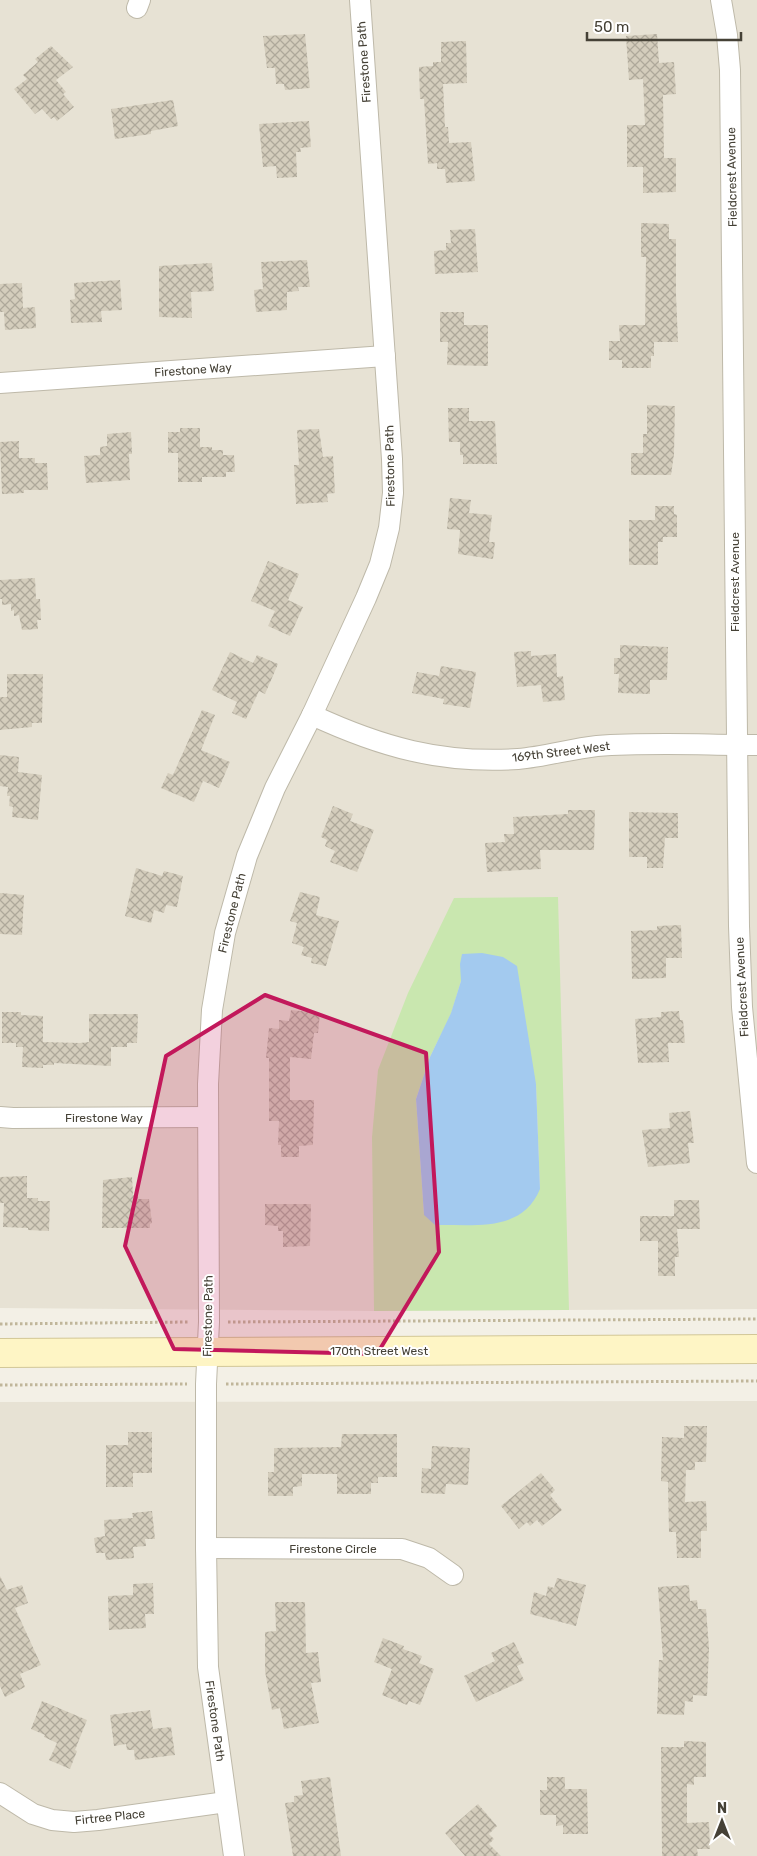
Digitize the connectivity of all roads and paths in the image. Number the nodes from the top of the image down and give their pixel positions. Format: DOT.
graph roads {
  1 [pos="360,0"];
  2 [pos="722,0"];
  3 [pos="385,356"];
  4 [pos="0,383"];
  5 [pos="312,715"];
  6 [pos="736,745"];
  7 [pos="757,745"];
  8 [pos="0,1117"];
  9 [pos="208,1117"];
  10 [pos="757,1163"];
  11 [pos="757,1318"];
  12 [pos="209,1322"];
  13 [pos="0,1324"];
  14 [pos="757,1349"];
  15 [pos="207,1352"];
  16 [pos="0,1353"];
  17 [pos="757,1381"];
  18 [pos="206,1384"];
  19 [pos="0,1385"];
  20 [pos="206,1548"];
  21 [pos="453,1575"];
  22 [pos="0,1793"];
  23 [pos="226,1802"];
  24 [pos="234,1856"];
  1 -- 3 [label="street, Firestone Path"];
  2 -- 6 [label="street, Fieldcrest Avenue"];
  3 -- 4 [label="street, Firestone Way"];
  3 -- 5 [label="street, Firestone Path"];
  5 -- 6 [label="street, 169th Street West"];
  5 -- 9 [label="street, Firestone Path"];
  6 -- 7 [label="street, 169th Street West"];
  6 -- 10 [label="street, Fieldcrest Avenue"];
  8 -- 9 [label="street, Firestone Way"];
  9 -- 12 [label="street, Firestone Path"];
  11 -- 12 [label="path"];
  12 -- 13 [label="path"];
  12 -- 15 [label="street, Firestone Path"];
  14 -- 15 [label="street, 170th Street West"];
  15 -- 16 [label="street, 170th Street West"];
  15 -- 18 [label="street, Firestone Path"];
  17 -- 18 [label="path"];
  18 -- 19 [label="path"];
  18 -- 20 [label="street, Firestone Path"];
  20 -- 21 [label="street, Firestone Circle"];
  20 -- 23 [label="street, Firestone Path"];
  22 -- 23 [label="street, Firtree Place"];
  23 -- 24 [label="street, Firestone Path"];
}
